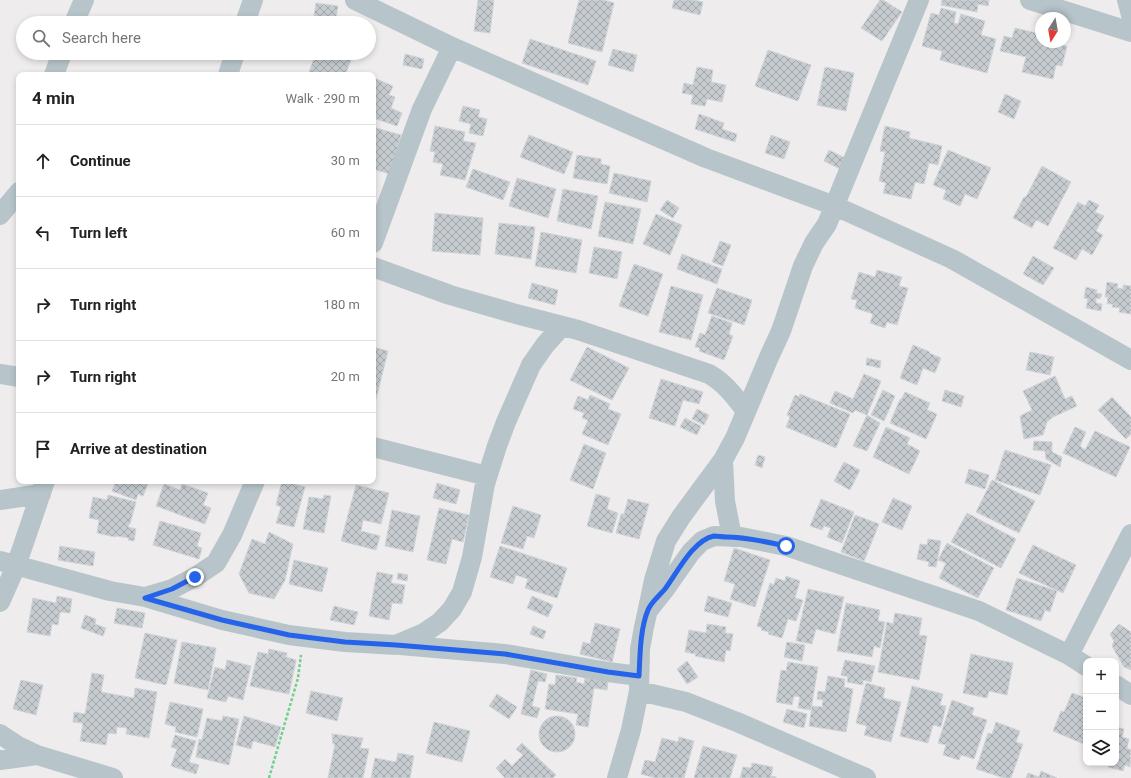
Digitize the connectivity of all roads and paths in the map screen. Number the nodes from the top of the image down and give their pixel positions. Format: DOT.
graph roads {
  1 [pos="84,0"];
  2 [pos="253,0"];
  3 [pos="355,0"];
  4 [pos="918,0"];
  5 [pos="1030,0"];
  6 [pos="1126,0"];
  7 [pos="1131,15"];
  8 [pos="77,16"];
  9 [pos="247,16"];
  10 [pos="1131,32"];
  11 [pos="452,47"];
  12 [pos="59,60"];
  13 [pos="233,60"];
  14 [pos="55,72"];
  15 [pos="229,72"];
  16 [pos="16,196"];
  17 [pos="835,206"];
  18 [pos="0,215"];
  19 [pos="376,235"];
  20 [pos="376,269"];
  21 [pos="562,326"];
  22 [pos="1131,360"];
  23 [pos="0,374"];
  24 [pos="16,377"];
  25 [pos="746,411"];
  26 [pos="376,448"];
  27 [pos="724,460"];
  28 [pos="487,476"];
  29 [pos="254,484"];
  30 [pos="43,487"];
  31 [pos="0,500"];
  32 [pos="1131,534"];
  33 [pos="732,537"];
  34 [pos="8,563"];
  35 [pos="145,598"];
  36 [pos="0,602"];
  37 [pos="648,609"];
  38 [pos="303,637"];
  39 [pos="396,645"];
  40 [pos="1069,655"];
  41 [pos="1083,664"];
  42 [pos="639,684"];
  43 [pos="1119,687"];
  44 [pos="1131,695"];
  45 [pos="0,734"];
  46 [pos="37,755"];
  47 [pos="0,760"];
  48 [pos="68,771"];
  49 [pos="113,778"];
  50 [pos="269,778"];
  51 [pos="616,778"];
  52 [pos="866,778"];
  1 -- 8 [label="street"];
  2 -- 9 [label="street"];
  3 -- 11 [label="street"];
  4 -- 17 [label="street"];
  5 -- 10 [label="street"];
  6 -- 7 [label="street"];
  11 -- 17 [label="street"];
  11 -- 19 [label="street"];
  12 -- 14 [label="street"];
  13 -- 15 [label="street"];
  16 -- 18 [label="street"];
  17 -- 22 [label="street"];
  17 -- 25 [label="street"];
  20 -- 21 [label="street"];
  21 -- 25 [label="street"];
  21 -- 28 [label="street"];
  23 -- 24 [label="street"];
  25 -- 27 [label="street"];
  26 -- 28 [label="street"];
  27 -- 33 [label="street"];
  27 -- 37 [label="street"];
  28 -- 39 [label="street"];
  29 -- 35 [label="street"];
  30 -- 31 [label="street"];
  30 -- 34 [label="street"];
  32 -- 40 [label="street"];
  33 -- 37 [label="street"];
  33 -- 40 [label="street"];
  34 -- 35 [label="street"];
  34 -- 36 [label="street"];
  35 -- 38 [label="street"];
  37 -- 42 [label="street"];
  38 -- 39 [label="street"];
  38 -- 50 [label="path"];
  39 -- 42 [label="street"];
  40 -- 41 [label="street"];
  42 -- 51 [label="street"];
  42 -- 52 [label="street"];
  43 -- 44 [label="street"];
  45 -- 46 [label="street"];
  46 -- 47 [label="street"];
  46 -- 48 [label="street"];
  48 -- 49 [label="street"];
}
